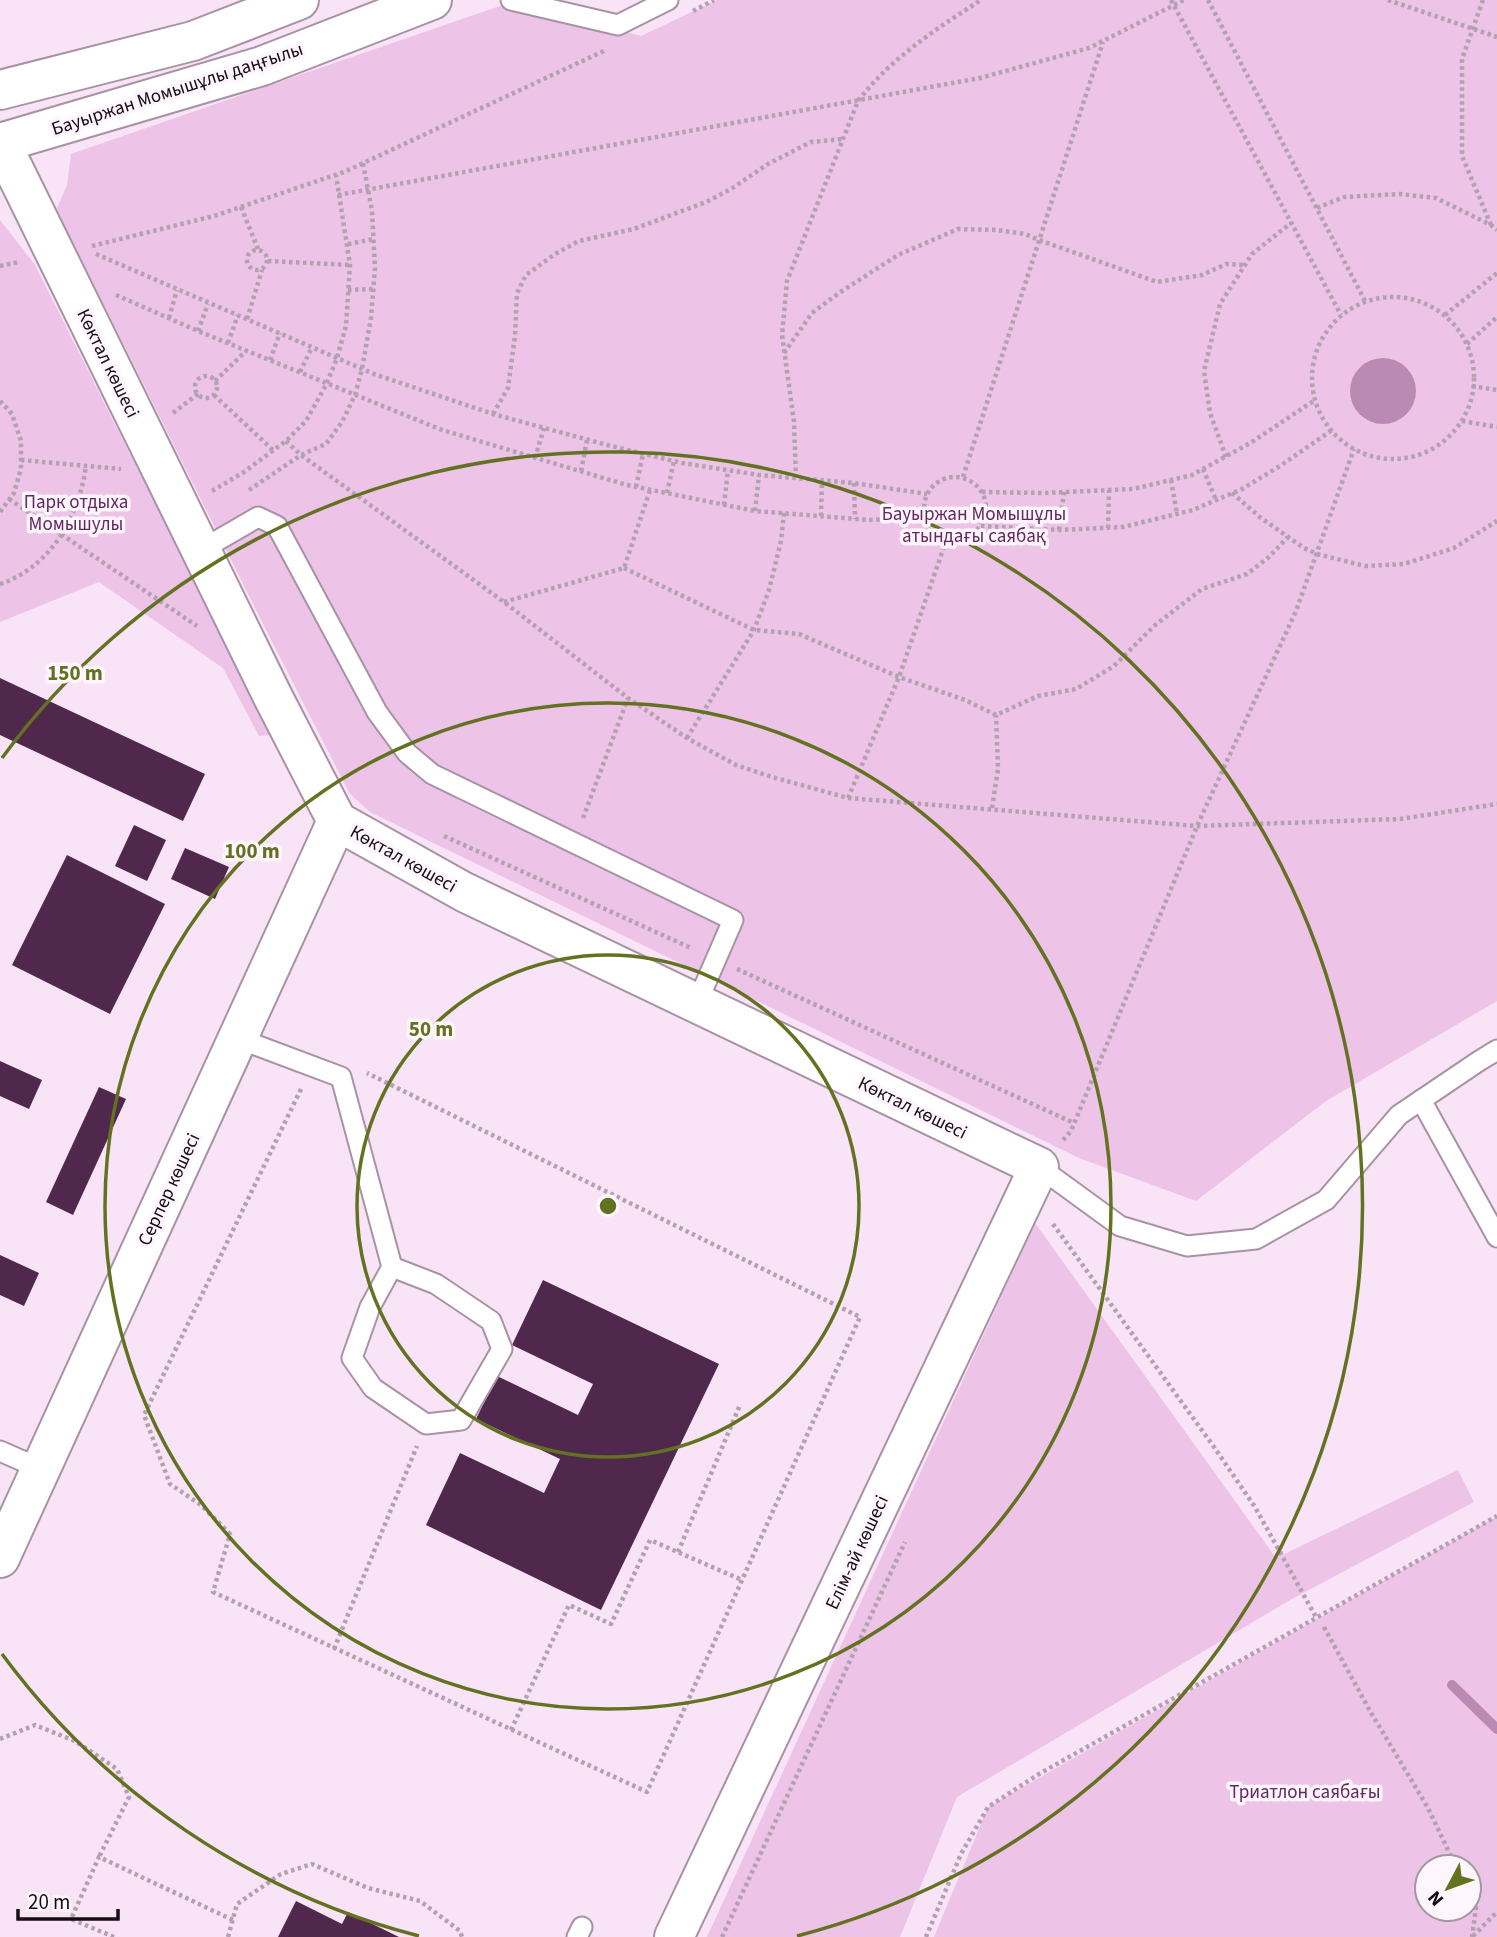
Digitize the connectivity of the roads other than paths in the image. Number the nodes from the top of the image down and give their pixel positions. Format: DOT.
graph roads {
  1 [pos="299,0"];
  2 [pos="432,0"];
  3 [pos="511,0"];
  4 [pos="668,0"];
  5 [pos="0,90"];
  6 [pos="0,143"];
  7 [pos="201,550"];
  8 [pos="337,821"];
  9 [pos="697,1003"];
  10 [pos="237,1038"];
  11 [pos="1497,1050"];
  12 [pos="1421,1100"];
  13 [pos="1039,1167"];
  14 [pos="1497,1237"];
  15 [pos="392,1267"];
  16 [pos="0,1451"];
  17 [pos="41,1469"];
  18 [pos="0,1558"];
  19 [pos="674,1937"];
  1 -- 5 [label="street, Бауыржан Момышұлы даңғылы"];
  2 -- 6 [label="street, Бауыржан Момышұлы даңғылы"];
  3 -- 4 [label="lane"];
  6 -- 7 [label="street, Көктал көшесі"];
  7 -- 8 [label="street, Көктал көшесі"];
  7 -- 9 [label="lane"];
  8 -- 9 [label="street, Көктал көшесі"];
  8 -- 10 [label="street, Серпер көшесі"];
  9 -- 13 [label="street, Көктал көшесі"];
  10 -- 15 [label="lane"];
  10 -- 17 [label="street, Серпер көшесі"];
  11 -- 12 [label="lane"];
  12 -- 13 [label="lane"];
  12 -- 14 [label="lane"];
  13 -- 19 [label="street, Елім-ай көшесі"];
  15 -- 15 [label="lane"];
  16 -- 17 [label="lane"];
  17 -- 18 [label="street, Серпер көшесі"];
}
